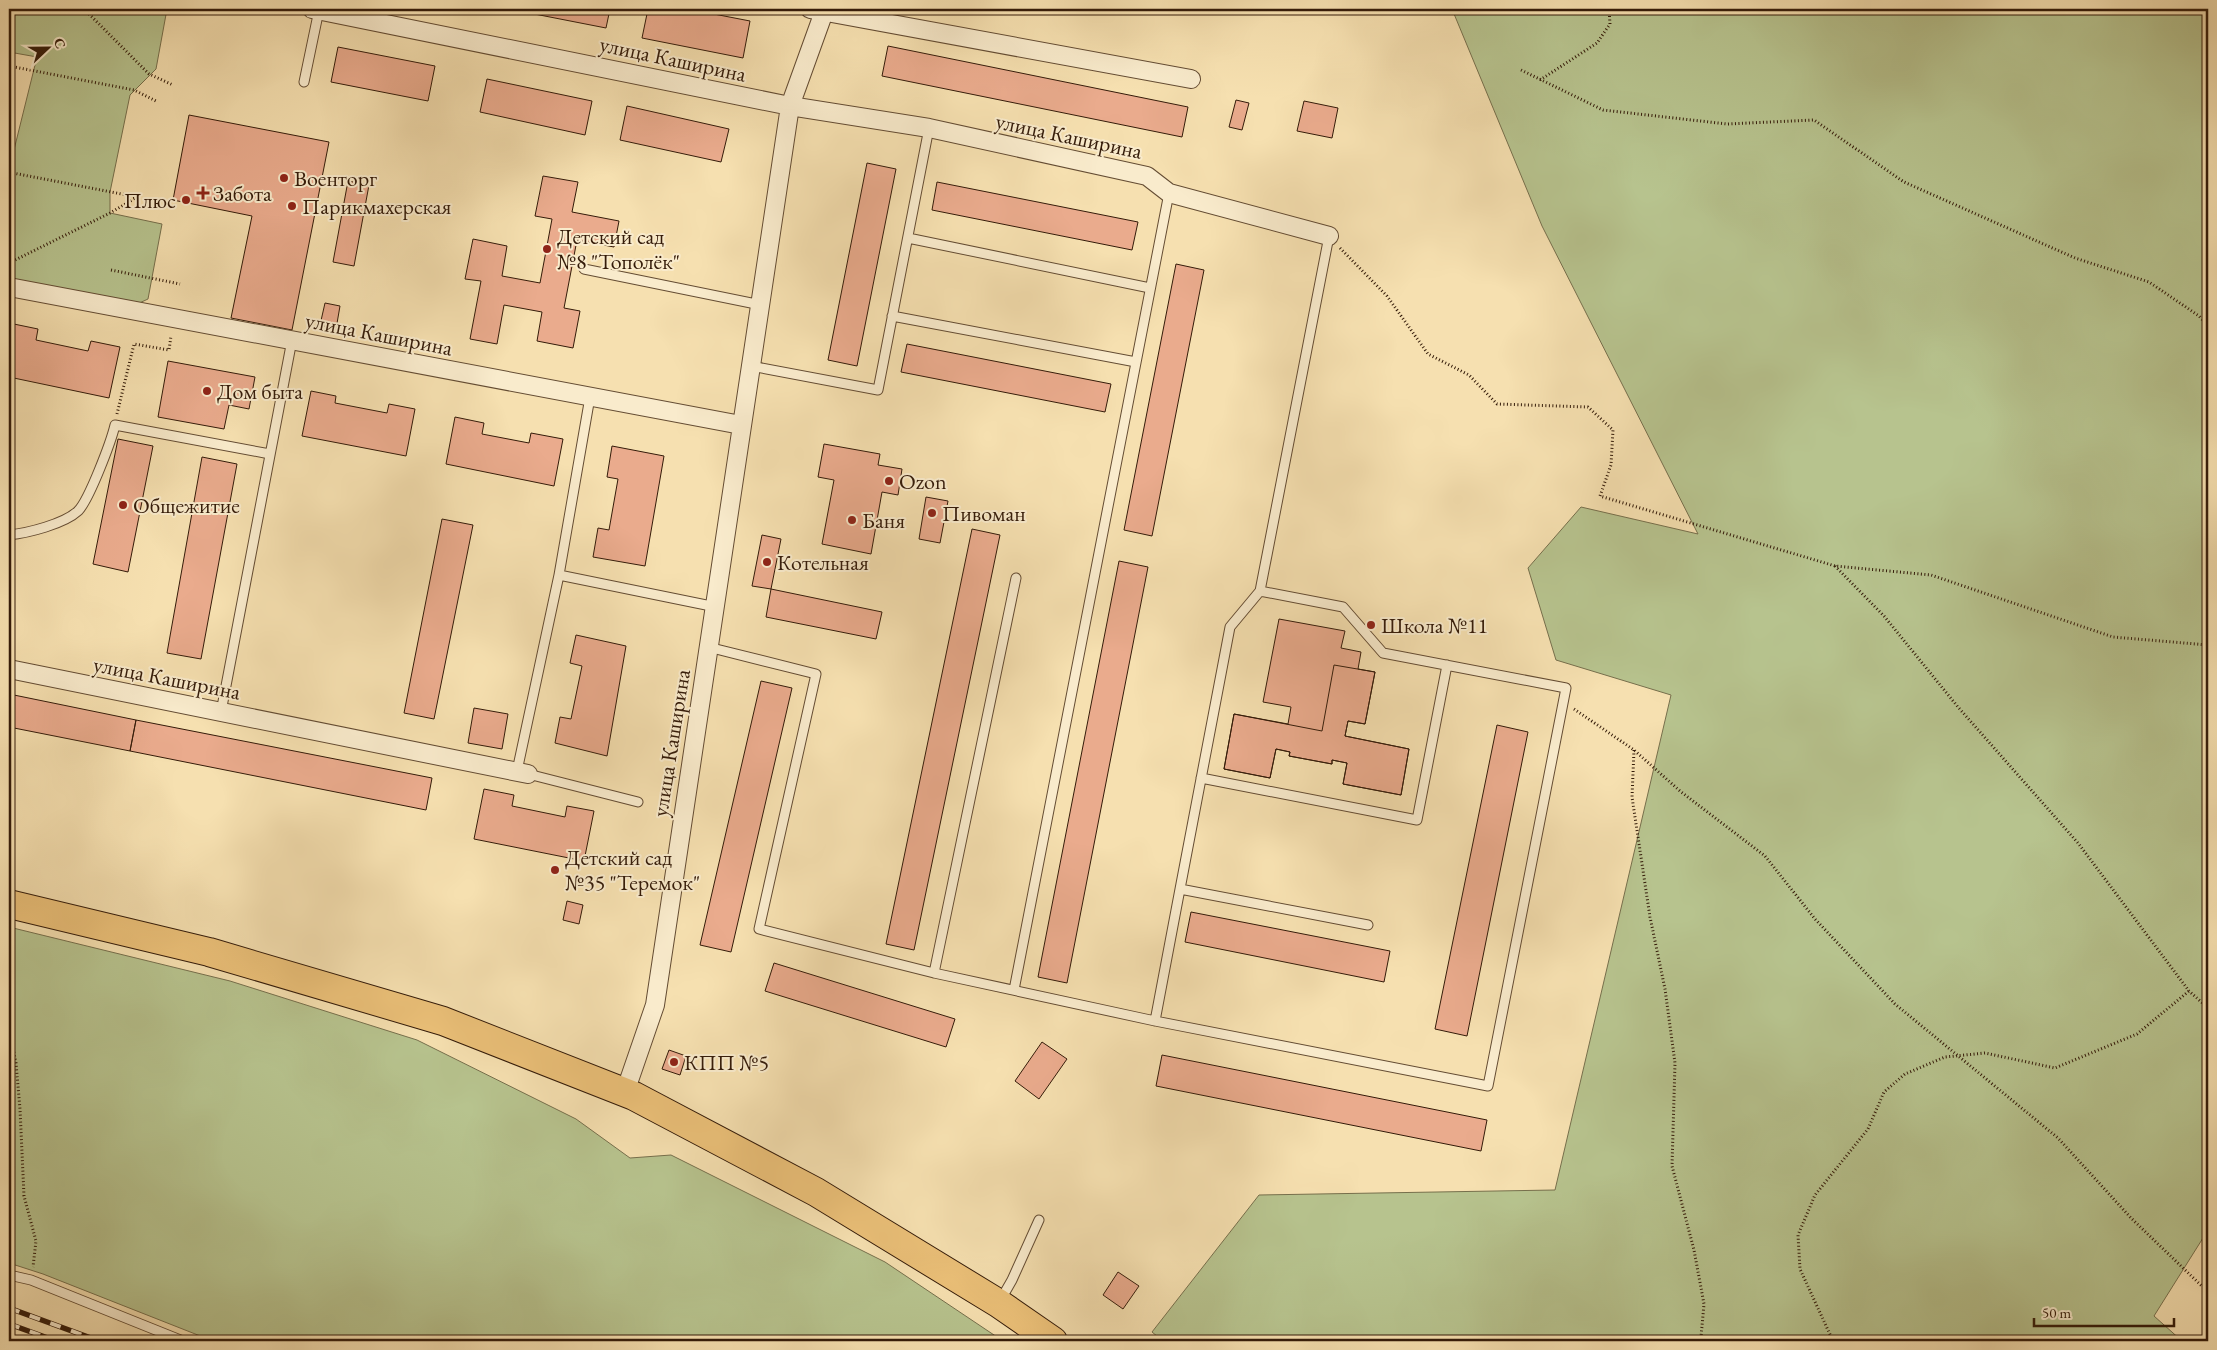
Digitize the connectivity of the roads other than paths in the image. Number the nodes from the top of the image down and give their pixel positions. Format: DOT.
graph roads {
  1 [pos="315,9"];
  2 [pos="820,10"];
  3 [pos="1191,79"];
  4 [pos="304,82"];
  5 [pos="790,106"];
  6 [pos="929,128"];
  7 [pos="1169,193"];
  8 [pos="1329,236"];
  9 [pos="908,238"];
  10 [pos="584,269"];
  11 [pos="9,286"];
  12 [pos="1150,288"];
  13 [pos="761,305"];
  14 [pos="892,316"];
  15 [pos="292,340"];
  16 [pos="1136,362"];
  17 [pos="751,366"];
  18 [pos="590,396"];
  19 [pos="742,425"];
  20 [pos="270,454"];
  21 [pos="9,535"];
  22 [pos="559,575"];
  23 [pos="1016,578"];
  24 [pos="1260,591"];
  25 [pos="716,607"];
  26 [pos="708,647"];
  27 [pos="1447,665"];
  28 [pos="9,669"];
  29 [pos="221,712"];
  30 [pos="523,773"];
  31 [pos="1201,778"];
  32 [pos="638,802"];
  33 [pos="1180,889"];
  34 [pos="9,904"];
  35 [pos="1368,925"];
  36 [pos="934,973"];
  37 [pos="1014,990"];
  38 [pos="1155,1021"];
  39 [pos="625,1092"];
  40 [pos="1039,1220"];
  41 [pos="9,1275"];
  42 [pos="998,1303"];
  43 [pos="182,1341"];
  44 [pos="1053,1341"];
  1 -- 4 [label="lane"];
  1 -- 5 [label="street, улица Каширина"];
  2 -- 3 [label="street, улица Каширина"];
  2 -- 5 [label="street, улица Каширина"];
  5 -- 6 [label="street, улица Каширина"];
  5 -- 13 [label="street, улица Каширина"];
  6 -- 7 [label="street, улица Каширина"];
  6 -- 9 [label="lane"];
  7 -- 8 [label="street, улица Каширина"];
  7 -- 12 [label="lane"];
  8 -- 24 [label="lane"];
  9 -- 12 [label="lane"];
  9 -- 14 [label="lane"];
  10 -- 13 [label="lane"];
  11 -- 15 [label="street, улица Каширина"];
  12 -- 16 [label="lane"];
  13 -- 17 [label="street, улица Каширина"];
  14 -- 16 [label="lane"];
  14 -- 17 [label="lane"];
  15 -- 18 [label="street, улица Каширина"];
  15 -- 20 [label="lane"];
  16 -- 37 [label="lane"];
  17 -- 19 [label="street, улица Каширина"];
  18 -- 19 [label="street, улица Каширина"];
  18 -- 22 [label="lane"];
  19 -- 25 [label="street, улица Каширина"];
  20 -- 21 [label="lane"];
  20 -- 29 [label="lane"];
  22 -- 25 [label="lane"];
  22 -- 30 [label="lane"];
  23 -- 36 [label="lane"];
  24 -- 27 [label="lane"];
  24 -- 31 [label="lane"];
  25 -- 26 [label="street, улица Каширина"];
  26 -- 36 [label="lane"];
  26 -- 39 [label="street, улица Каширина"];
  27 -- 31 [label="lane"];
  27 -- 38 [label="lane"];
  28 -- 29 [label="street, улица Каширина"];
  29 -- 30 [label="street, улица Каширина"];
  30 -- 32 [label="lane, улица Каширина"];
  31 -- 33 [label="lane"];
  33 -- 35 [label="lane"];
  33 -- 38 [label="lane"];
  34 -- 39 [label="main road"];
  36 -- 37 [label="lane"];
  37 -- 38 [label="lane"];
  39 -- 42 [label="main road"];
  40 -- 42 [label="lane"];
  41 -- 43 [label="lane"];
  42 -- 44 [label="main road"];
}
